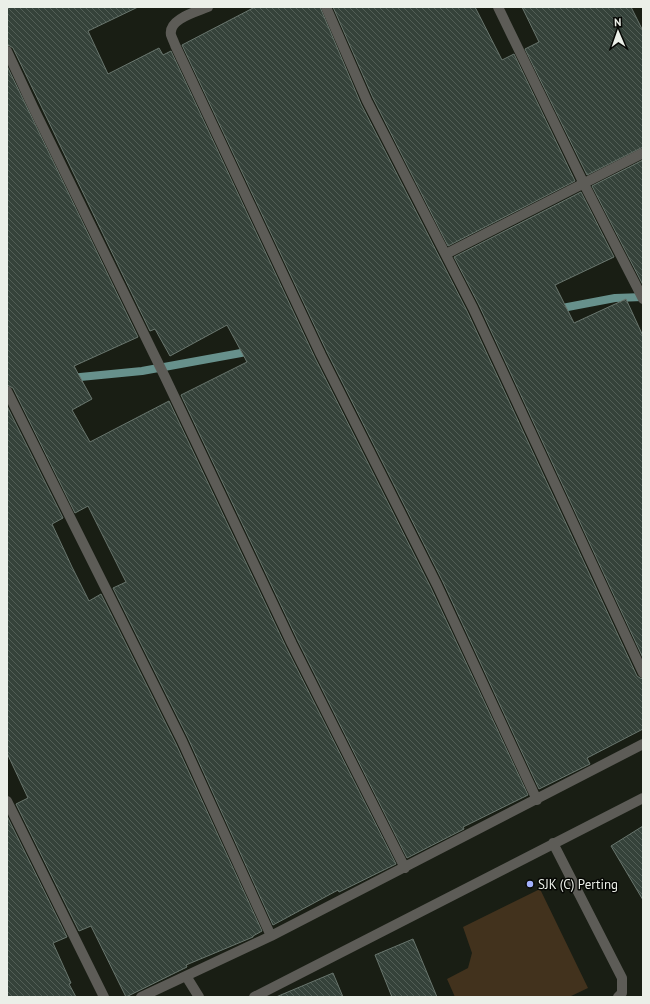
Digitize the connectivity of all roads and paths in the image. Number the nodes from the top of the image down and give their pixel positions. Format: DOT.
graph roads {
  1 [pos="208,7"];
  2 [pos="326,7"];
  3 [pos="498,7"];
  4 [pos="7,50"];
  5 [pos="643,153"];
  6 [pos="584,184"];
  7 [pos="446,254"];
  8 [pos="643,299"];
  9 [pos="7,391"];
  10 [pos="643,674"];
  11 [pos="643,744"];
  12 [pos="643,798"];
  13 [pos="537,800"];
  14 [pos="7,801"];
  15 [pos="553,844"];
  16 [pos="405,868"];
  17 [pos="271,936"];
  18 [pos="186,976"];
  19 [pos="266,994"];
  20 [pos="104,997"];
  21 [pos="141,997"];
  22 [pos="199,997"];
  23 [pos="254,997"];
  24 [pos="618,997"];
  1 -- 13 [label="street"];
  2 -- 7 [label="street"];
  3 -- 6 [label="street"];
  4 -- 16 [label="street"];
  5 -- 6 [label="street"];
  6 -- 7 [label="street"];
  6 -- 8 [label="street"];
  7 -- 10 [label="street"];
  9 -- 17 [label="street"];
  11 -- 13 [label="street"];
  12 -- 15 [label="street"];
  13 -- 16 [label="street"];
  14 -- 20 [label="street"];
  15 -- 19 [label="street"];
  15 -- 24 [label="street"];
  16 -- 17 [label="street"];
  17 -- 18 [label="street"];
  18 -- 21 [label="street"];
  18 -- 22 [label="street"];
  19 -- 23 [label="street"];
}
